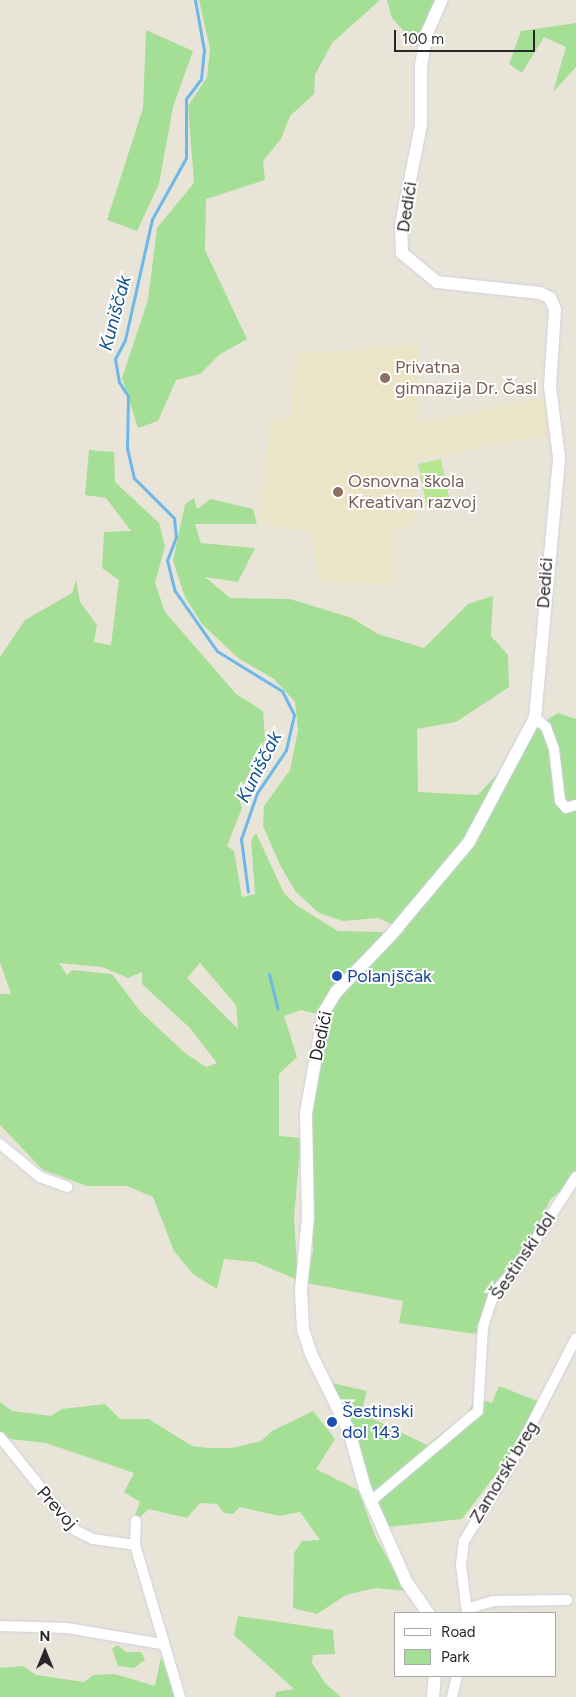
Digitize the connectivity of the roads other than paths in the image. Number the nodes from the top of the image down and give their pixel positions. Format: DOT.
graph roads {
  1 [pos="442,0"];
  2 [pos="535,718"];
  3 [pos="576,804"];
  4 [pos="0,1144"];
  5 [pos="576,1177"];
  6 [pos="67,1187"];
  7 [pos="576,1338"];
  8 [pos="0,1437"];
  9 [pos="371,1501"];
  10 [pos="136,1520"];
  11 [pos="135,1545"];
  12 [pos="567,1600"];
  13 [pos="467,1611"];
  14 [pos="427,1612"];
  15 [pos="0,1626"];
  16 [pos="162,1644"];
  17 [pos="435,1677"];
  18 [pos="457,1677"];
  19 [pos="180,1697"];
  20 [pos="433,1697"];
  21 [pos="452,1697"];
  1 -- 2 [label="street, Dedići"];
  2 -- 3 [label="street"];
  2 -- 9 [label="street, Dedići"];
  4 -- 6 [label="street"];
  5 -- 9 [label="street, Šestinski dol"];
  7 -- 13 [label="street, Zamorski breg"];
  8 -- 11 [label="street, Prevoj"];
  9 -- 14 [label="street"];
  10 -- 11 [label="street"];
  11 -- 16 [label="street"];
  12 -- 13 [label="street"];
  15 -- 16 [label="street"];
  16 -- 19 [label="street"];
  17 -- 20 [label="street"];
  18 -- 21 [label="street"];
}
